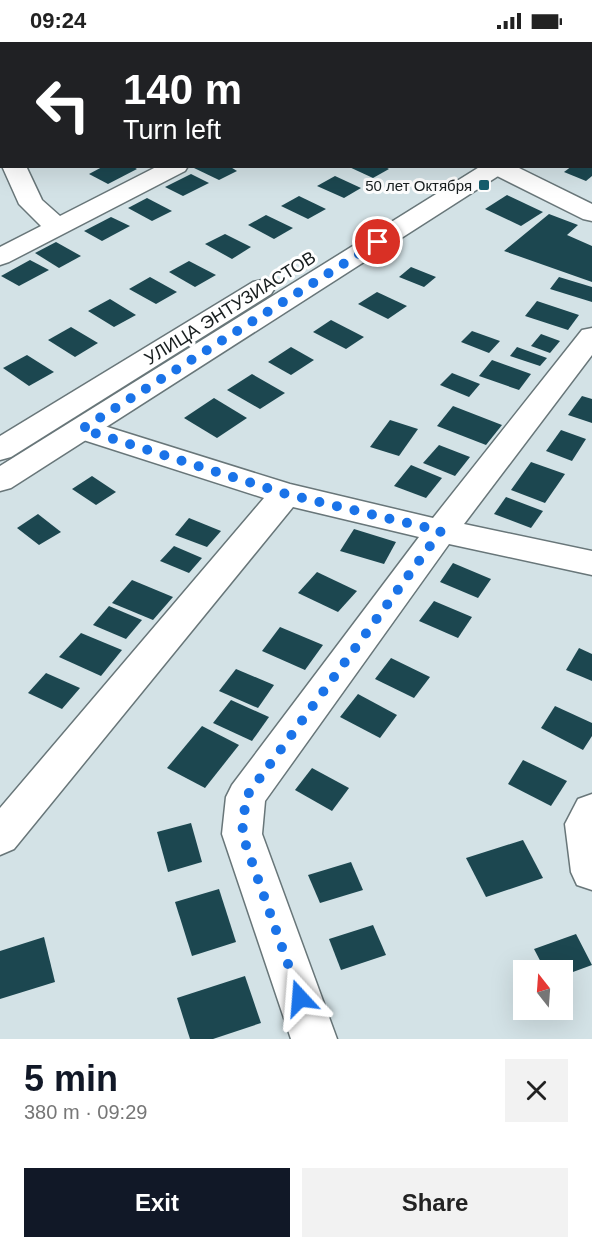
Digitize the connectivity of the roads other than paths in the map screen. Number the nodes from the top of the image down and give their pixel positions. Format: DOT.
graph roads {
  1 [pos="15,168"];
  2 [pos="173,168"];
  3 [pos="458,168"];
  4 [pos="495,168"];
  5 [pos="499,168"];
  6 [pos="592,214"];
  7 [pos="58,227"];
  8 [pos="0,257"];
  9 [pos="592,336"];
  10 [pos="82,429"];
  11 [pos="0,450"];
  12 [pos="0,480"];
  13 [pos="286,494"];
  14 [pos="441,531"];
  15 [pos="592,563"];
  16 [pos="592,811"];
  17 [pos="0,837"];
  18 [pos="592,872"];
  19 [pos="314,1039"];
  1 -- 7 [label="street"];
  2 -- 7 [label="street"];
  3 -- 11 [label="street, УЛИЦА ЭНТУЗИАСТОВ"];
  4 -- 10 [label="street, УЛИЦА ЭНТУЗИАСТОВ"];
  5 -- 6 [label="street"];
  7 -- 8 [label="street"];
  9 -- 14 [label="street"];
  10 -- 12 [label="street, УЛИЦА ЭНТУЗИАСТОВ"];
  10 -- 13 [label="street"];
  13 -- 14 [label="street"];
  13 -- 17 [label="street"];
  14 -- 15 [label="street"];
  14 -- 19 [label="street"];
  16 -- 18 [label="street"];
}
